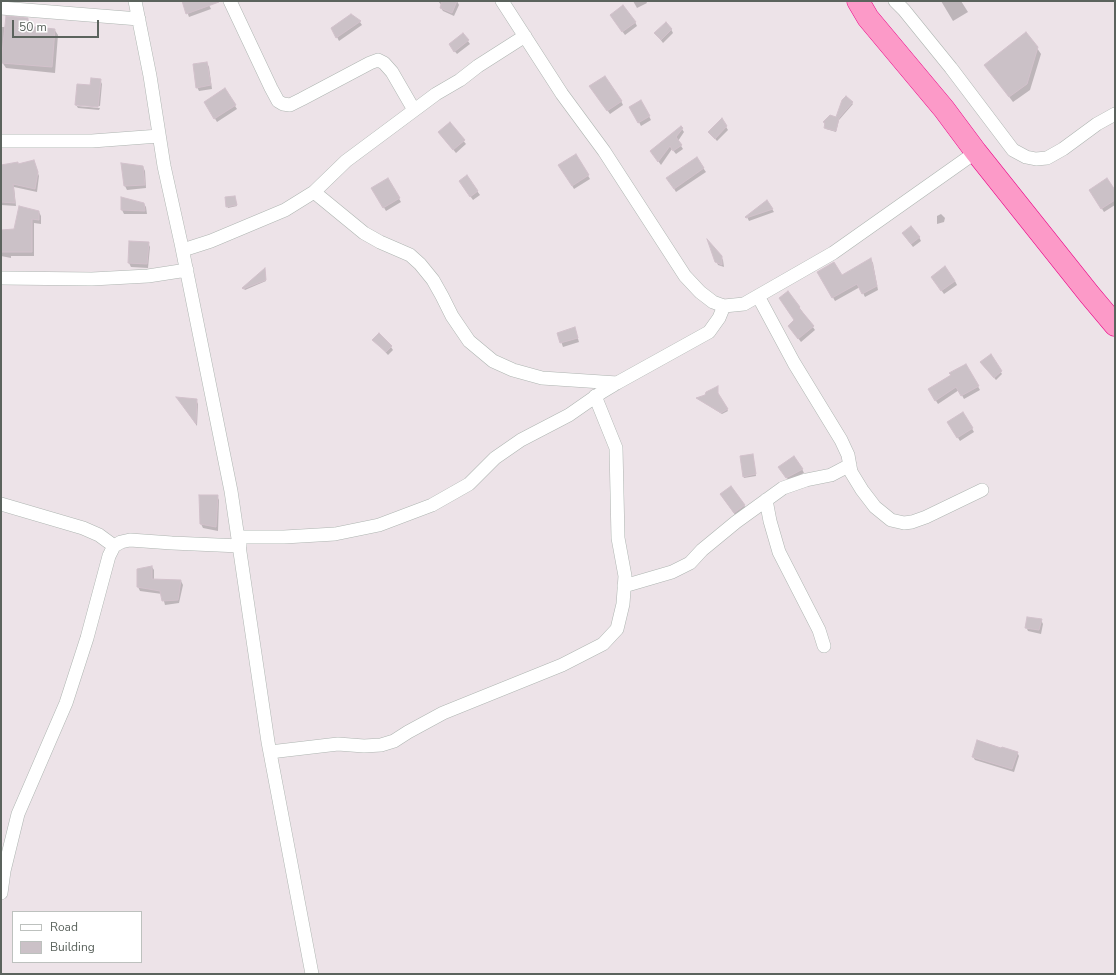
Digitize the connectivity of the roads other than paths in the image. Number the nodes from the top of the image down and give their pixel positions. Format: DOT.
graph roads {
  1 [pos="135,1"];
  2 [pos="230,1"];
  3 [pos="502,1"];
  4 [pos="895,1"];
  5 [pos="864,7"];
  6 [pos="1,8"];
  7 [pos="139,20"];
  8 [pos="524,36"];
  9 [pos="414,110"];
  10 [pos="1115,114"];
  11 [pos="159,136"];
  12 [pos="1,141"];
  13 [pos="976,152"];
  14 [pos="314,192"];
  15 [pos="183,250"];
  16 [pos="187,270"];
  17 [pos="1,278"];
  18 [pos="758,296"];
  19 [pos="724,306"];
  20 [pos="1115,325"];
  21 [pos="617,383"];
  22 [pos="595,396"];
  23 [pos="850,466"];
  24 [pos="982,490"];
  25 [pos="766,500"];
  26 [pos="1,504"];
  27 [pos="240,541"];
  28 [pos="114,546"];
  29 [pos="624,586"];
  30 [pos="824,646"];
  31 [pos="270,752"];
  32 [pos="1,893"];
  33 [pos="312,974"];
  1 -- 7 [label="street"];
  2 -- 9 [label="street"];
  3 -- 8 [label="street"];
  4 -- 10 [label="street"];
  5 -- 13 [label="highway"];
  6 -- 7 [label="street"];
  7 -- 11 [label="street"];
  8 -- 9 [label="street"];
  8 -- 19 [label="street"];
  9 -- 14 [label="street"];
  11 -- 12 [label="street"];
  11 -- 15 [label="street"];
  13 -- 18 [label="street"];
  13 -- 20 [label="highway"];
  14 -- 15 [label="street"];
  14 -- 21 [label="street"];
  15 -- 16 [label="street"];
  16 -- 17 [label="street"];
  16 -- 27 [label="street"];
  18 -- 19 [label="street"];
  18 -- 23 [label="street"];
  19 -- 21 [label="street"];
  21 -- 22 [label="street"];
  22 -- 27 [label="street"];
  22 -- 29 [label="street"];
  23 -- 24 [label="street"];
  23 -- 25 [label="street"];
  25 -- 29 [label="street"];
  25 -- 30 [label="street"];
  26 -- 28 [label="street"];
  27 -- 28 [label="street"];
  27 -- 31 [label="street"];
  28 -- 32 [label="street"];
  29 -- 31 [label="street"];
  31 -- 33 [label="street"];
}
